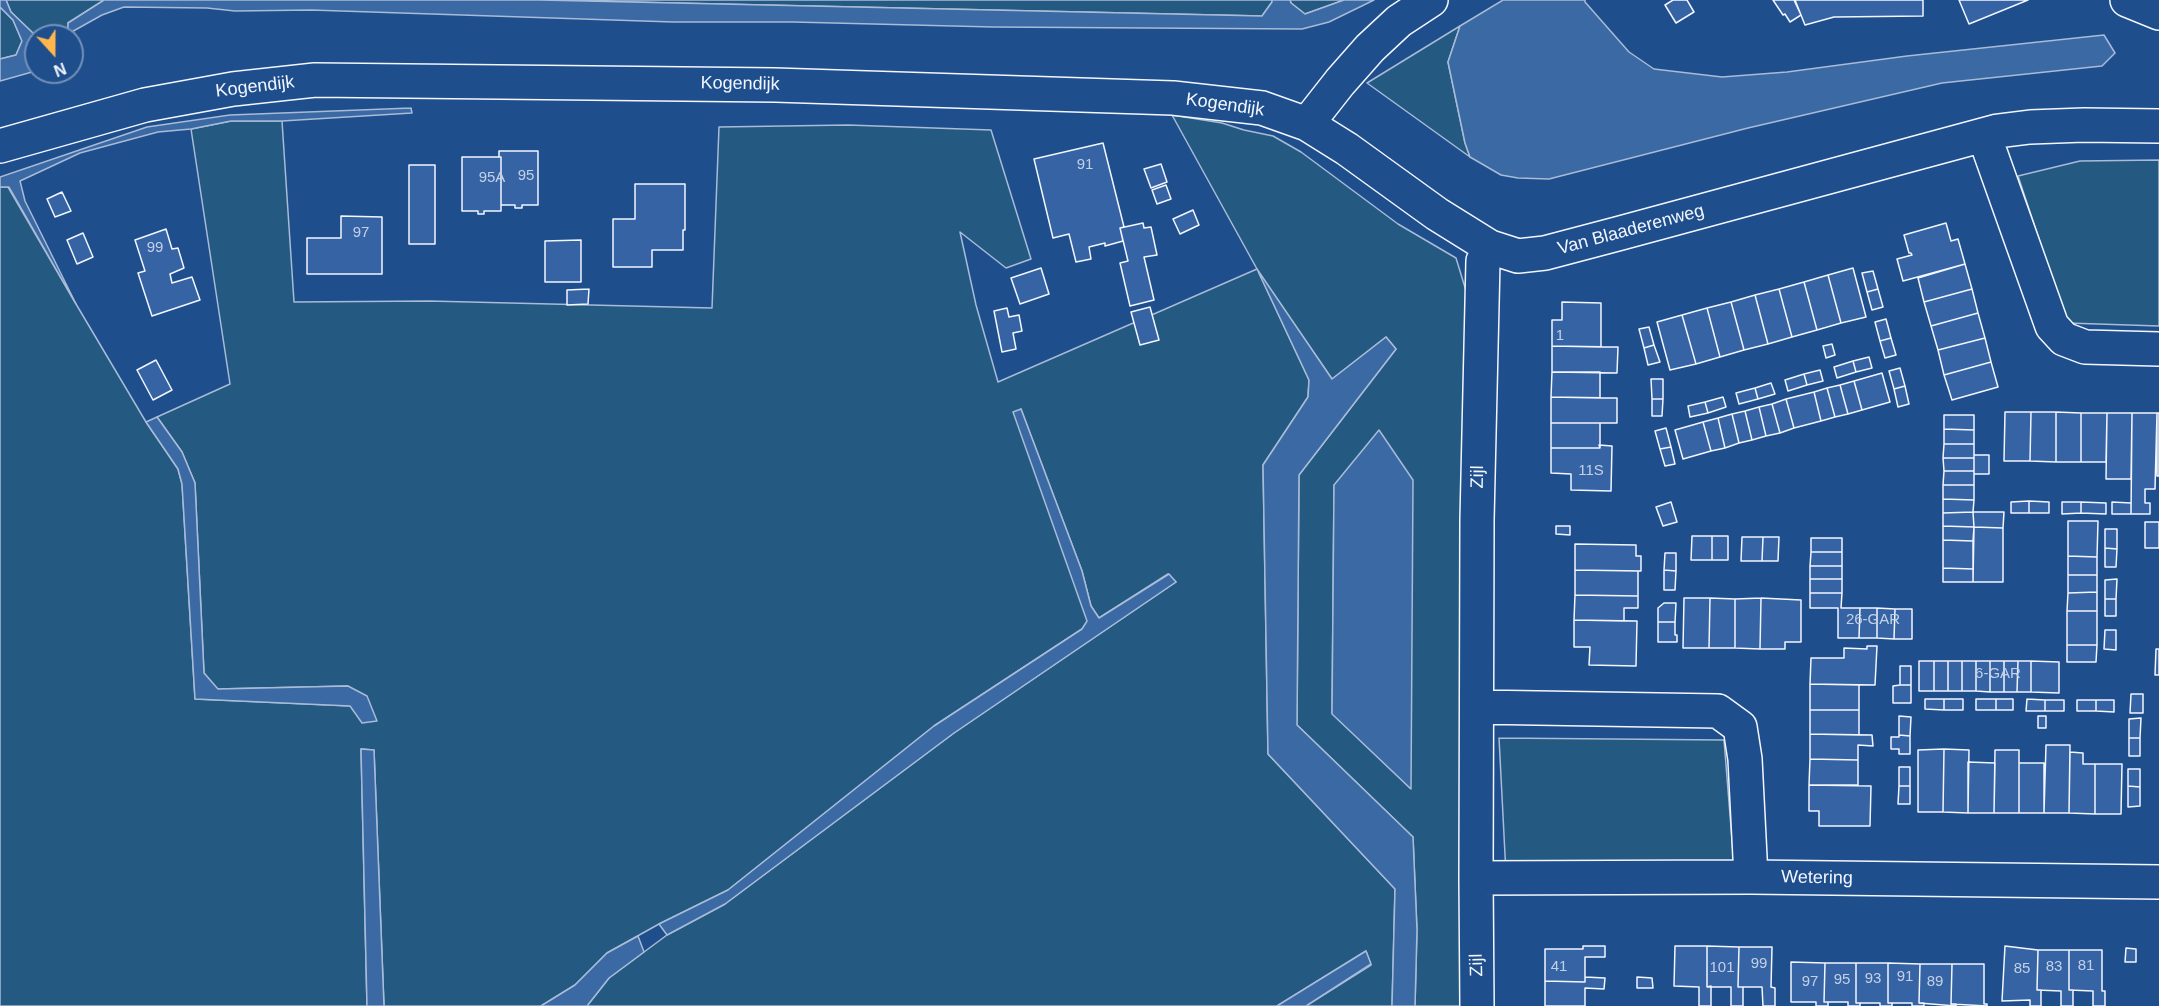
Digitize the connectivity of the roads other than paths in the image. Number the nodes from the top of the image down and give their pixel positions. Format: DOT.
graph roads {
  1 [pos="1431,0"];
  2 [pos="2127,0"];
  3 [pos="2159,13"];
  4 [pos="1307,124"];
  5 [pos="2159,126"];
  6 [pos="1984,135"];
  7 [pos="0,146"];
  8 [pos="1490,247"];
  9 [pos="2159,349"];
  10 [pos="1477,707"];
  11 [pos="1751,877"];
  12 [pos="1476,878"];
  13 [pos="2159,882"];
  14 [pos="1477,1006"];
  1 -- 4 [label="street"];
  2 -- 3 [label="street"];
  4 -- 7 [label="street, Kogendijk"];
  4 -- 8 [label="street, Van Blaaderenweg"];
  5 -- 6 [label="street, Van Blaaderenweg"];
  6 -- 8 [label="street, Van Blaaderenweg"];
  6 -- 9 [label="street"];
  8 -- 10 [label="street, Zijl"];
  10 -- 11 [label="street"];
  10 -- 12 [label="street, Zijl"];
  11 -- 12 [label="street, Wetering"];
  11 -- 13 [label="street, Wetering"];
  12 -- 14 [label="street, Zijl"];
}
